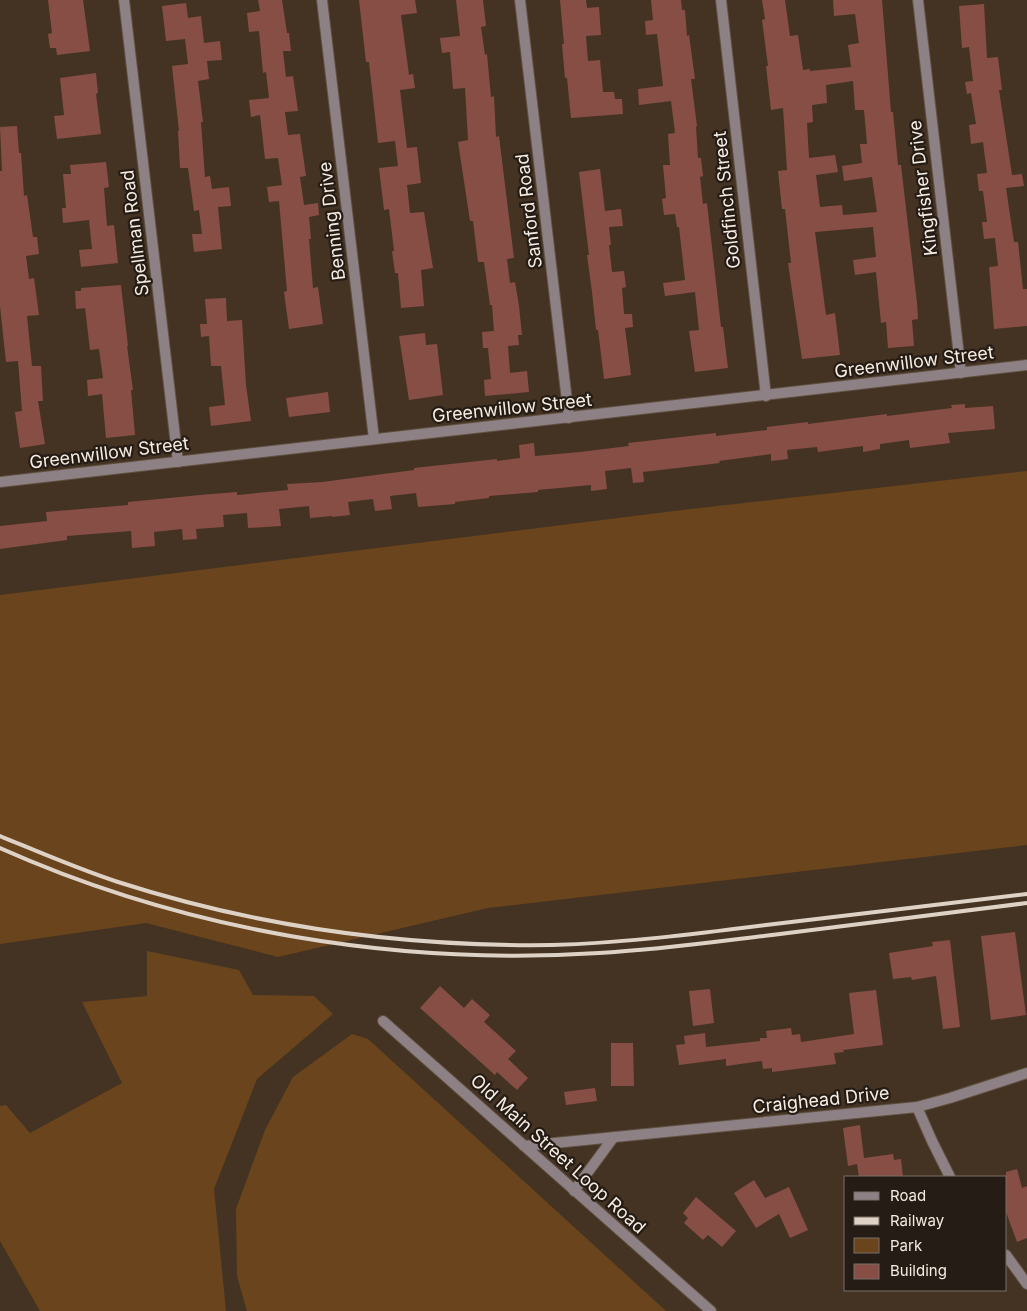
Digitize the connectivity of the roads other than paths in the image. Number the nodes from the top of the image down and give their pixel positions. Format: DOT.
graph roads {
  1 [pos="124,0"];
  2 [pos="322,0"];
  3 [pos="520,0"];
  4 [pos="721,0"];
  5 [pos="918,0"];
  6 [pos="1027,365"];
  7 [pos="961,373"];
  8 [pos="766,396"];
  9 [pos="569,418"];
  10 [pos="374,439"];
  11 [pos="178,462"];
  12 [pos="0,482"];
  13 [pos="383,1021"];
  14 [pos="1027,1073"];
  15 [pos="917,1106"];
  16 [pos="613,1138"];
  17 [pos="524,1146"];
  18 [pos="950,1176"];
  19 [pos="574,1191"];
  20 [pos="1007,1255"];
  21 [pos="1027,1284"];
  22 [pos="711,1311"];
  1 -- 11 [label="street, Spellman Road"];
  2 -- 10 [label="street, Benning Drive"];
  3 -- 9 [label="street, Sanford Road"];
  4 -- 8 [label="street, Goldfinch Street"];
  5 -- 7 [label="street, Kingfisher Drive"];
  6 -- 7 [label="street, Greenwillow Street"];
  7 -- 8 [label="street, Greenwillow Street"];
  8 -- 9 [label="street, Greenwillow Street"];
  9 -- 10 [label="street, Greenwillow Street"];
  10 -- 11 [label="street, Greenwillow Street"];
  11 -- 12 [label="street, Greenwillow Street"];
  13 -- 17 [label="street, Old Main Street Loop Road"];
  14 -- 15 [label="street, Craighead Drive"];
  15 -- 16 [label="street, Craighead Drive"];
  15 -- 18 [label="street"];
  16 -- 17 [label="street, Craighead Drive"];
  16 -- 19 [label="street"];
  17 -- 19 [label="street, Old Main Street Loop Road"];
  19 -- 22 [label="street, Old Main Street Loop Road"];
  20 -- 21 [label="street"];
}
